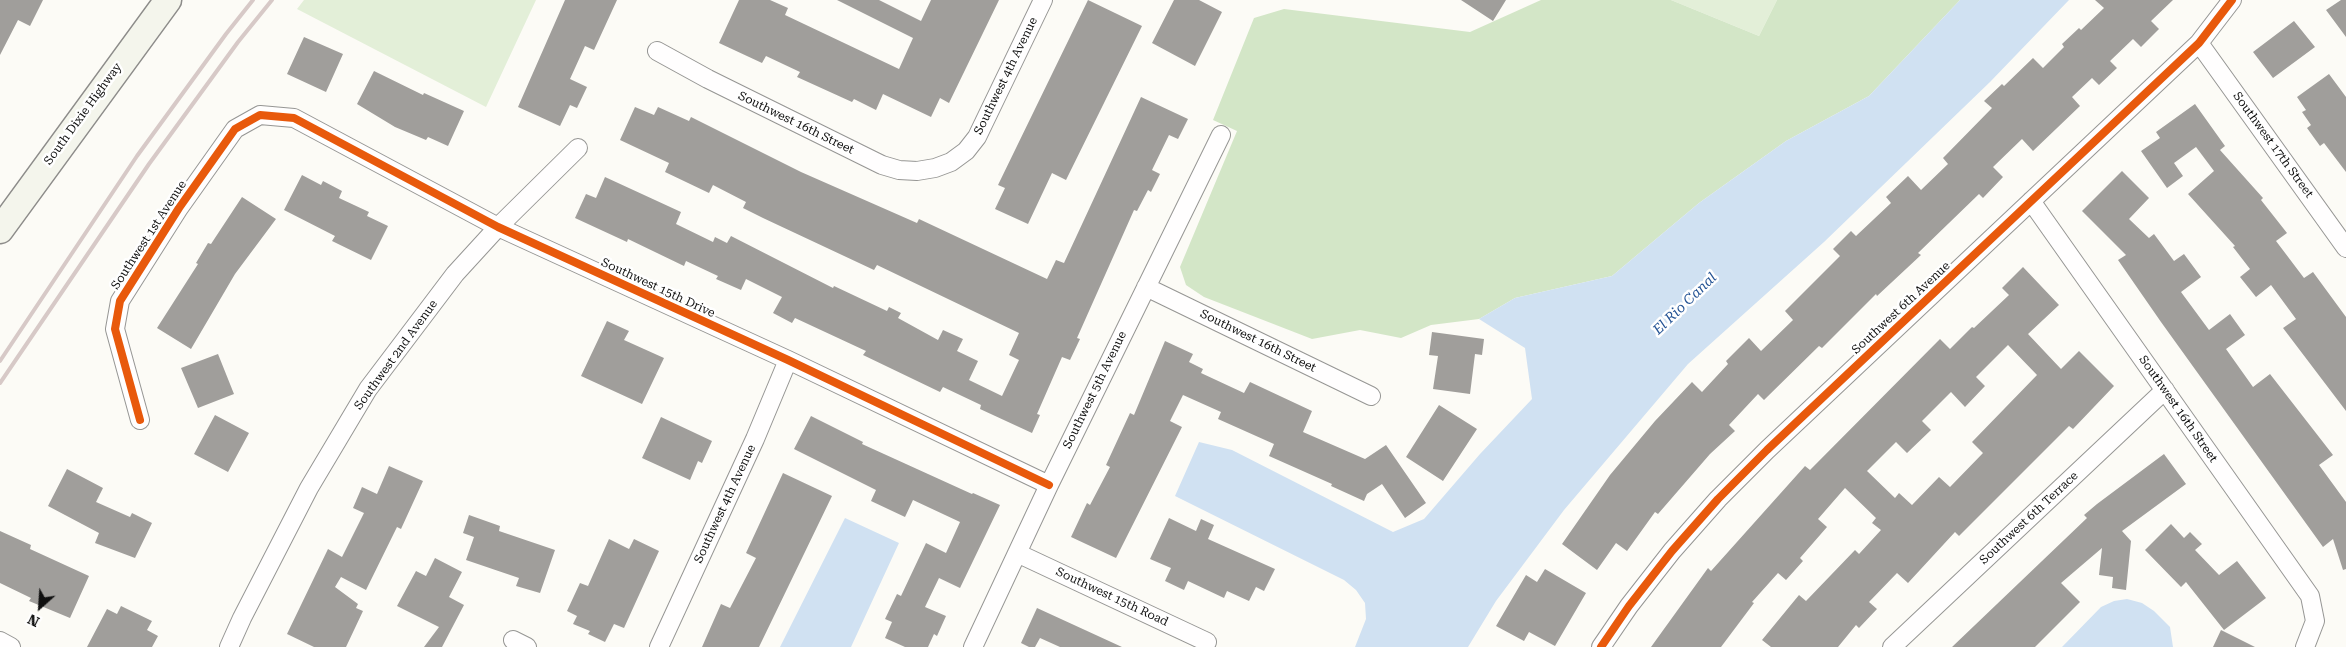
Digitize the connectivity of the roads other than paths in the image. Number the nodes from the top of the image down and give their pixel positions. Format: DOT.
graph roads {
  1 [pos="168,0"];
  2 [pos="1043,0"];
  3 [pos="2232,0"];
  4 [pos="2199,43"];
  5 [pos="658,51"];
  6 [pos="260,115"];
  7 [pos="1222,135"];
  8 [pos="578,148"];
  9 [pos="941,165"];
  10 [pos="2031,201"];
  11 [pos="498,227"];
  12 [pos="0,230"];
  13 [pos="2346,248"];
  14 [pos="1146,287"];
  15 [pos="788,360"];
  16 [pos="2166,390"];
  17 [pos="1371,396"];
  18 [pos="140,420"];
  19 [pos="1049,485"];
  20 [pos="1017,553"];
  21 [pos="0,642"];
  22 [pos="1207,642"];
  23 [pos="11,647"];
  24 [pos="229,647"];
  25 [pos="659,647"];
  26 [pos="973,647"];
  27 [pos="1601,647"];
  28 [pos="1892,647"];
  29 [pos="2305,647"];
  1 -- 12 [label="main road, South Dixie Highway"];
  2 -- 9 [label="street, Southwest 4th Avenue"];
  3 -- 4 [label="street, Southwest 6th Avenue"];
  4 -- 10 [label="street, Southwest 6th Avenue"];
  4 -- 13 [label="street, Southwest 17th Street"];
  5 -- 9 [label="street, Southwest 16th Street"];
  6 -- 11 [label="street, Southwest 15th Drive"];
  6 -- 18 [label="street, Southwest 1st Avenue"];
  7 -- 14 [label="street, Southwest 5th Avenue"];
  8 -- 11 [label="street, Southwest 2nd Avenue"];
  10 -- 16 [label="street, Southwest 16th Street"];
  10 -- 27 [label="street, Southwest 6th Avenue"];
  11 -- 15 [label="street, Southwest 15th Drive"];
  11 -- 24 [label="street, Southwest 2nd Avenue"];
  14 -- 17 [label="street, Southwest 16th Street"];
  14 -- 19 [label="street, Southwest 5th Avenue"];
  15 -- 19 [label="street, Southwest 15th Drive"];
  15 -- 25 [label="street, Southwest 4th Avenue"];
  16 -- 28 [label="street, Southwest 6th Terrace"];
  16 -- 29 [label="street, Southwest 16th Street"];
  19 -- 20 [label="street, Southwest 5th Avenue"];
  20 -- 22 [label="street, Southwest 15th Road"];
  20 -- 26 [label="street, Southwest 5th Avenue"];
  21 -- 23 [label="street"];
}
